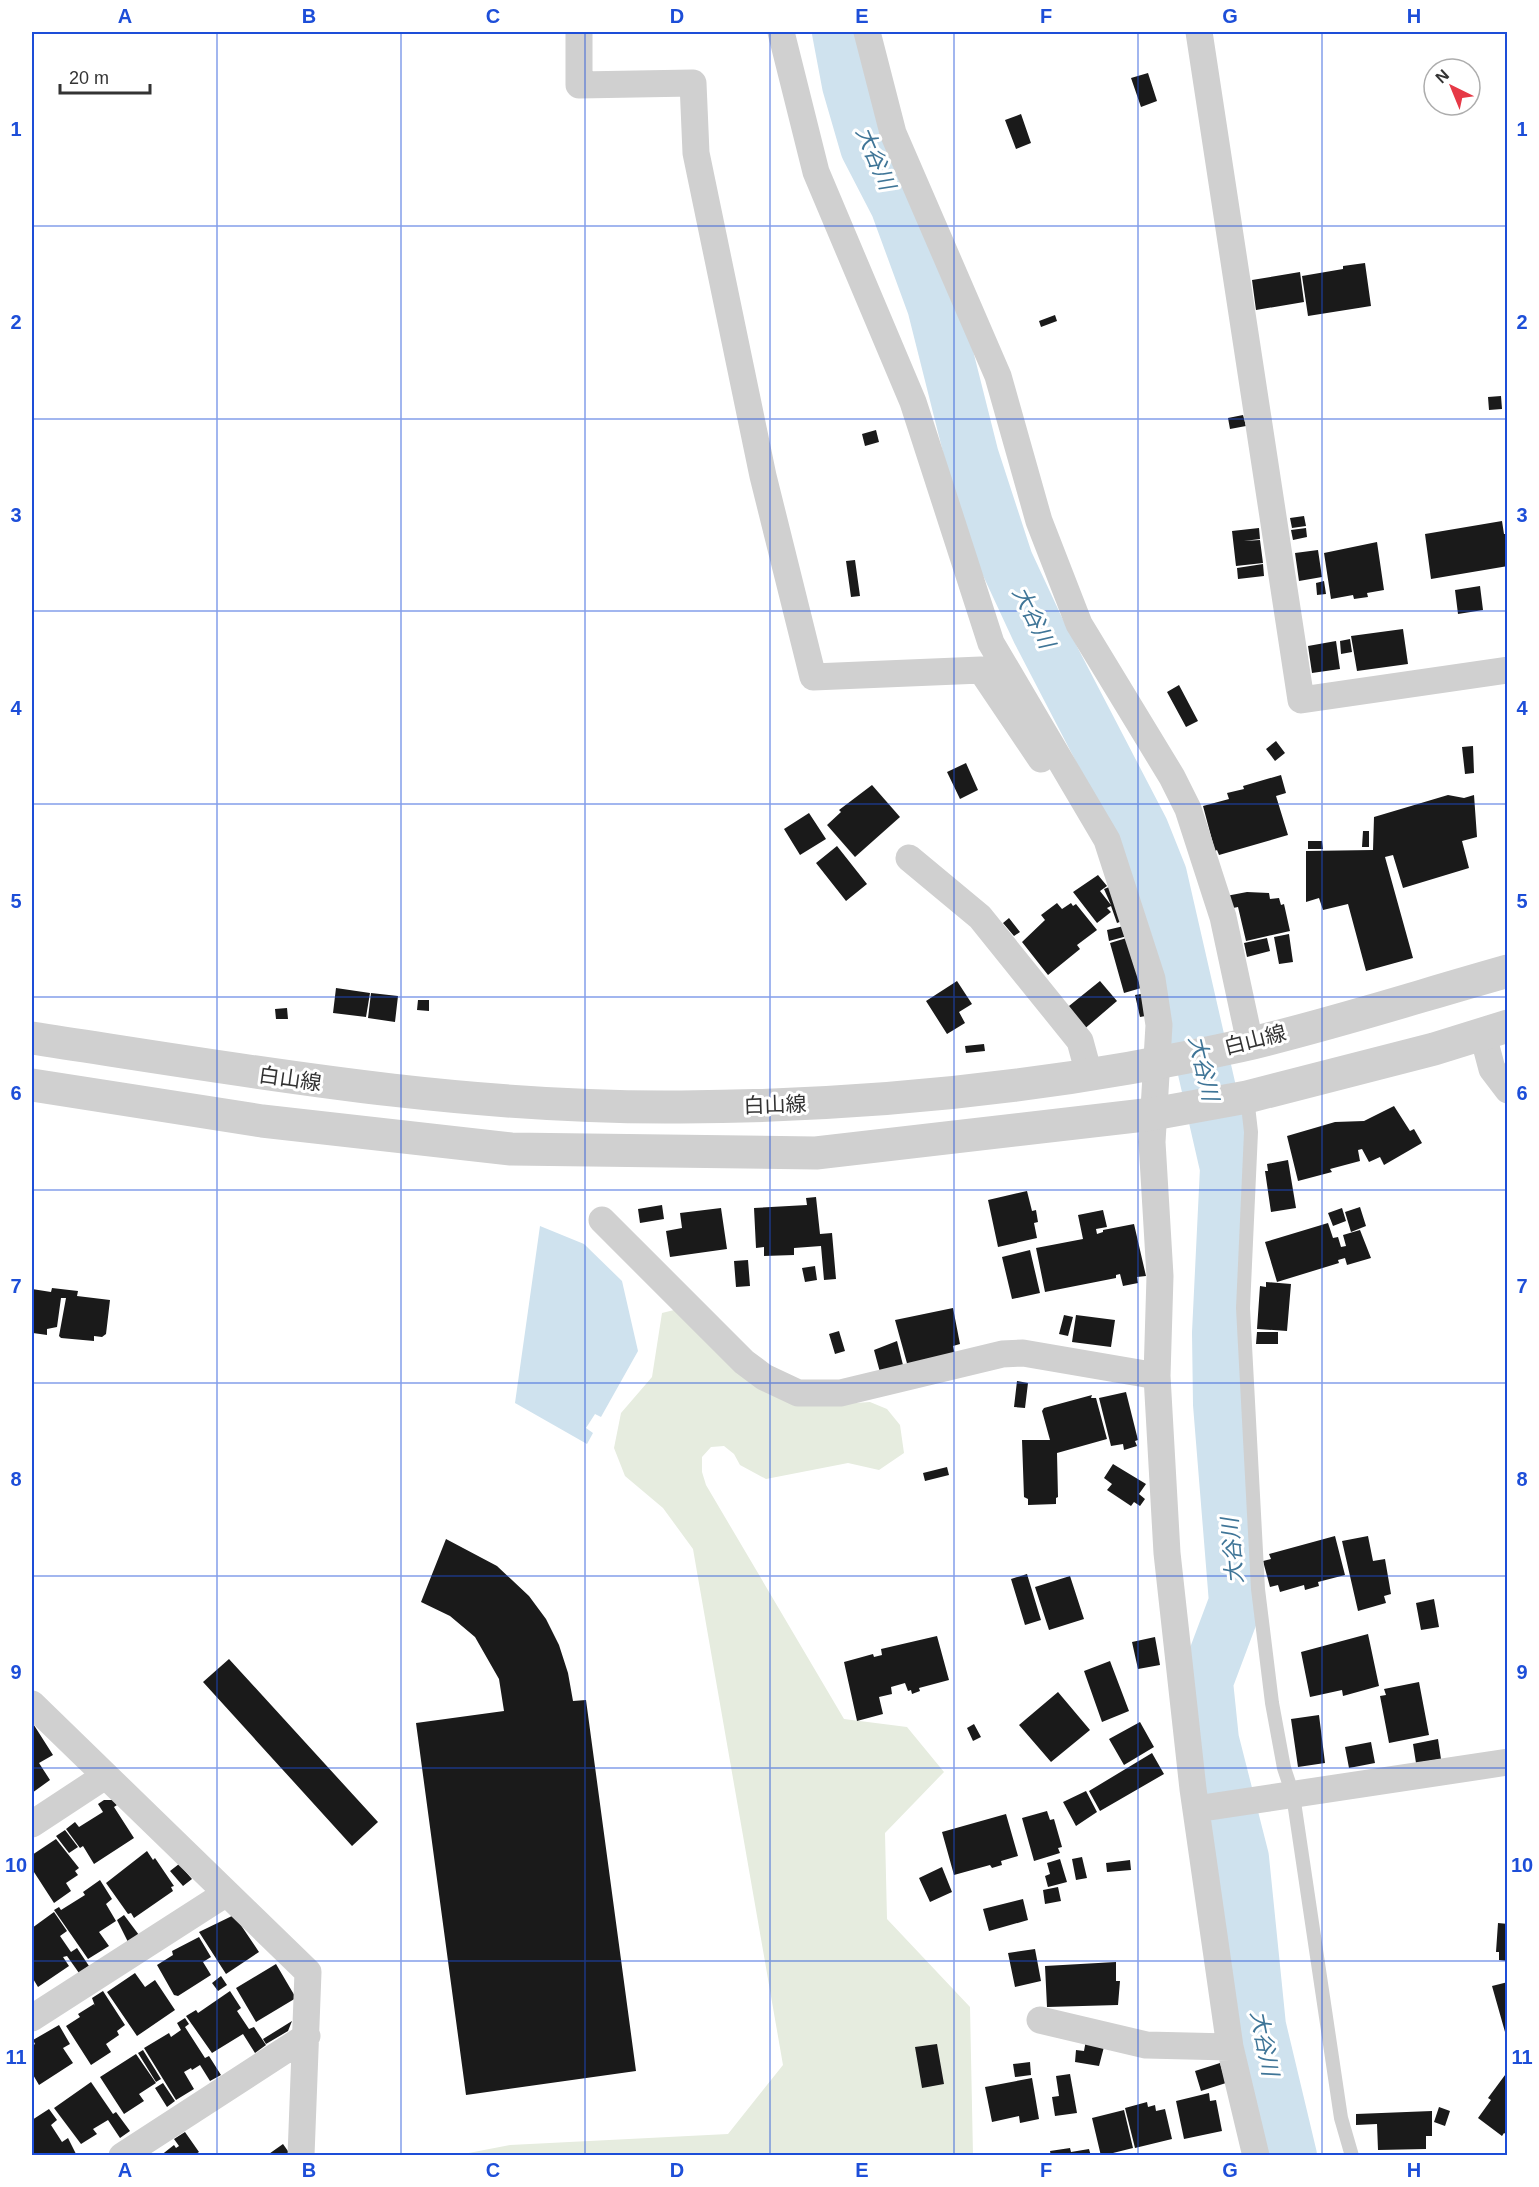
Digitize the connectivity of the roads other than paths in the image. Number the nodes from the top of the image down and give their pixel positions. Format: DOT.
graph roads {
  1 [pos="579,32"];
  2 [pos="781,32"];
  3 [pos="867,32"];
  4 [pos="1198,32"];
  5 [pos="1508,670"];
  6 [pos="1074,782"];
  7 [pos="909,858"];
  8 [pos="1508,971"];
  9 [pos="1495,1030"];
  10 [pos="32,1038"];
  11 [pos="1243,1045"];
  12 [pos="1162,1060"];
  13 [pos="1089,1074"];
  14 [pos="32,1085"];
  15 [pos="1508,1090"];
  16 [pos="1242,1097"];
  17 [pos="1160,1112"];
  18 [pos="602,1220"];
  19 [pos="1157,1376"];
  20 [pos="32,1704"];
  21 [pos="1508,1761"];
  22 [pos="105,1776"];
  23 [pos="1286,1796"];
  24 [pos="1202,1809"];
  25 [pos="32,1824"];
  26 [pos="225,1894"];
  27 [pos="32,2019"];
  28 [pos="1040,2020"];
  29 [pos="308,2036"];
  30 [pos="1230,2047"];
  31 [pos="122,2156"];
  32 [pos="301,2156"];
  33 [pos="1256,2156"];
  34 [pos="1352,2156"];
  1 -- 6 [label="street"];
  2 -- 6 [label="street"];
  3 -- 11 [label="street"];
  4 -- 5 [label="street"];
  6 -- 12 [label="street"];
  7 -- 13 [label="street"];
  8 -- 11 [label="street, 白山線"];
  9 -- 15 [label="street"];
  9 -- 16 [label="street, 白山線"];
  10 -- 13 [label="street, 白山線"];
  11 -- 12 [label="street, 白山線"];
  12 -- 13 [label="street, 白山線"];
  12 -- 17 [label="street"];
  14 -- 17 [label="street, 白山線"];
  16 -- 17 [label="street, 白山線"];
  16 -- 23 [label="lane"];
  17 -- 19 [label="street"];
  18 -- 19 [label="street"];
  19 -- 24 [label="street"];
  20 -- 22 [label="street"];
  21 -- 23 [label="street"];
  22 -- 25 [label="street"];
  22 -- 26 [label="street"];
  23 -- 24 [label="street"];
  23 -- 34 [label="lane"];
  24 -- 30 [label="street"];
  26 -- 27 [label="street"];
  26 -- 29 [label="street"];
  28 -- 30 [label="street"];
  29 -- 31 [label="street"];
  29 -- 32 [label="street"];
  30 -- 33 [label="street"];
}
